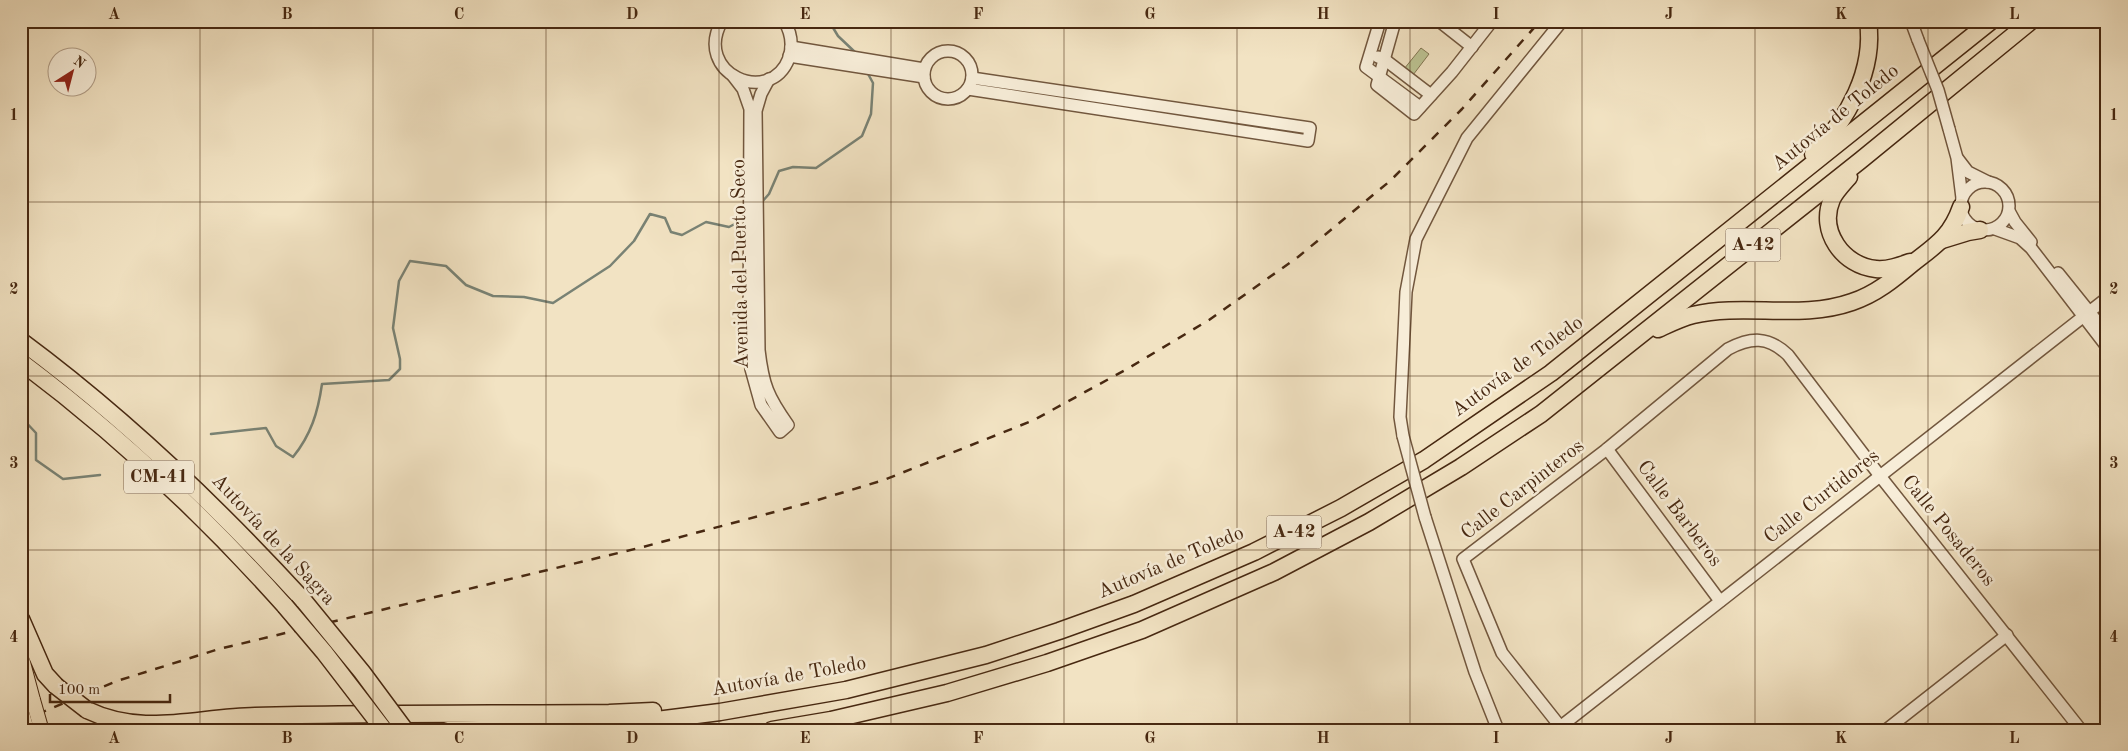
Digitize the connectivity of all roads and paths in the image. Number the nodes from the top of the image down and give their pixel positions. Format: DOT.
graph roads {
  1 [pos="722,21"];
  2 [pos="784,21"];
  3 [pos="1380,21"];
  4 [pos="1396,21"];
  5 [pos="1439,21"];
  6 [pos="1492,21"];
  7 [pos="1562,21"];
  8 [pos="1868,21"];
  9 [pos="1911,21"];
  10 [pos="1991,21"];
  11 [pos="2031,21"];
  12 [pos="1472,47"];
  13 [pos="790,51"];
  14 [pos="1369,54"];
  15 [pos="1384,59"];
  16 [pos="924,73"];
  17 [pos="733,76"];
  18 [pos="769,79"];
  19 [pos="1378,80"];
  20 [pos="970,83"];
  21 [pos="1431,95"];
  22 [pos="1957,158"];
  23 [pos="1862,160"];
  24 [pos="1988,182"];
  25 [pos="1787,186"];
  26 [pos="1961,202"];
  27 [pos="2009,211"];
  28 [pos="1987,230"];
  29 [pos="1942,240"];
  30 [pos="1917,260"];
  31 [pos="2107,298"];
  32 [pos="2086,314"];
  33 [pos="1646,332"];
  34 [pos="2107,334"];
  35 [pos="1763,340"];
  36 [pos="21,341"];
  37 [pos="2107,347"];
  38 [pos="21,362"];
  39 [pos="1607,449"];
  40 [pos="1880,476"];
  41 [pos="1720,601"];
  42 [pos="21,619"];
  43 [pos="2007,635"];
  44 [pos="21,655"];
  45 [pos="21,710"];
  46 [pos="720,712"];
  47 [pos="286,716"];
  48 [pos="1561,728"];
  49 [pos="36,729"];
  50 [pos="183,730"];
  51 [pos="384,730"];
  52 [pos="405,730"];
  53 [pos="448,730"];
  54 [pos="772,730"];
  55 [pos="1498,730"];
  56 [pos="1886,730"];
  57 [pos="2081,730"];
  1 -- 17 [label="street, Avenida del Puerto Seco"];
  2 -- 13 [label="street"];
  3 -- 14 [label="street"];
  4 -- 15 [label="street"];
  5 -- 12 [label="street"];
  6 -- 12 [label="street"];
  7 -- 55 [label="street, bridge"];
  8 -- 25 [label="highway"];
  9 -- 22 [label="street, bridge"];
  10 -- 25 [label="highway, Autovía de Toledo / A-42"];
  11 -- 23 [label="highway, A-42"];
  12 -- 21 [label="street"];
  13 -- 16 [label="street"];
  13 -- 18 [label="street, Avenida del Puerto Seco"];
  14 -- 15 [label="street"];
  14 -- 19 [label="street"];
  15 -- 19 [label="street"];
  15 -- 21 [label="street"];
  16 -- 20 [label="street"];
  16 -- 20 [label="street"];
  17 -- 18 [label="street"];
  17 -- 18 [label="street, Avenida del Puerto Seco"];
  19 -- 21 [label="street"];
  20 -- 20 [label="street"];
  22 -- 24 [label="street"];
  22 -- 26 [label="street"];
  23 -- 30 [label="highway"];
  23 -- 33 [label="highway, A-42"];
  24 -- 26 [label="street"];
  24 -- 27 [label="street"];
  25 -- 46 [label="highway, Autovía de Toledo / A-42"];
  26 -- 28 [label="street"];
  26 -- 29 [label="highway"];
  27 -- 28 [label="street"];
  27 -- 32 [label="street"];
  28 -- 29 [label="highway"];
  28 -- 32 [label="street"];
  29 -- 30 [label="highway"];
  30 -- 33 [label="highway"];
  31 -- 32 [label="street, Calle Curtidores"];
  32 -- 34 [label="street"];
  32 -- 37 [label="street"];
  32 -- 40 [label="street, Calle Curtidores"];
  33 -- 54 [label="highway, A-42"];
  35 -- 39 [label="street, Calle Carpinteros"];
  35 -- 40 [label="street, Calle Posaderos"];
  36 -- 52 [label="highway, Autovía de la Sagra / CM-41, bridge"];
  38 -- 51 [label="highway, Autovía de la Sagra / CM-41, bridge"];
  39 -- 41 [label="street, Calle Barberos"];
  39 -- 48 [label="street, Calle Carpinteros"];
  40 -- 41 [label="street, Calle Curtidores"];
  40 -- 43 [label="street, Calle Posaderos"];
  41 -- 48 [label="street, Calle Curtidores"];
  42 -- 47 [label="highway, bridge"];
  43 -- 56 [label="street"];
  43 -- 57 [label="street, Calle Posaderos"];
  44 -- 49 [label="main road, bridge"];
  45 -- 49 [label="main road, bridge"];
  46 -- 47 [label="highway"];
  46 -- 53 [label="highway, Autovía de Toledo / A-42"];
  47 -- 50 [label="highway"];
}
